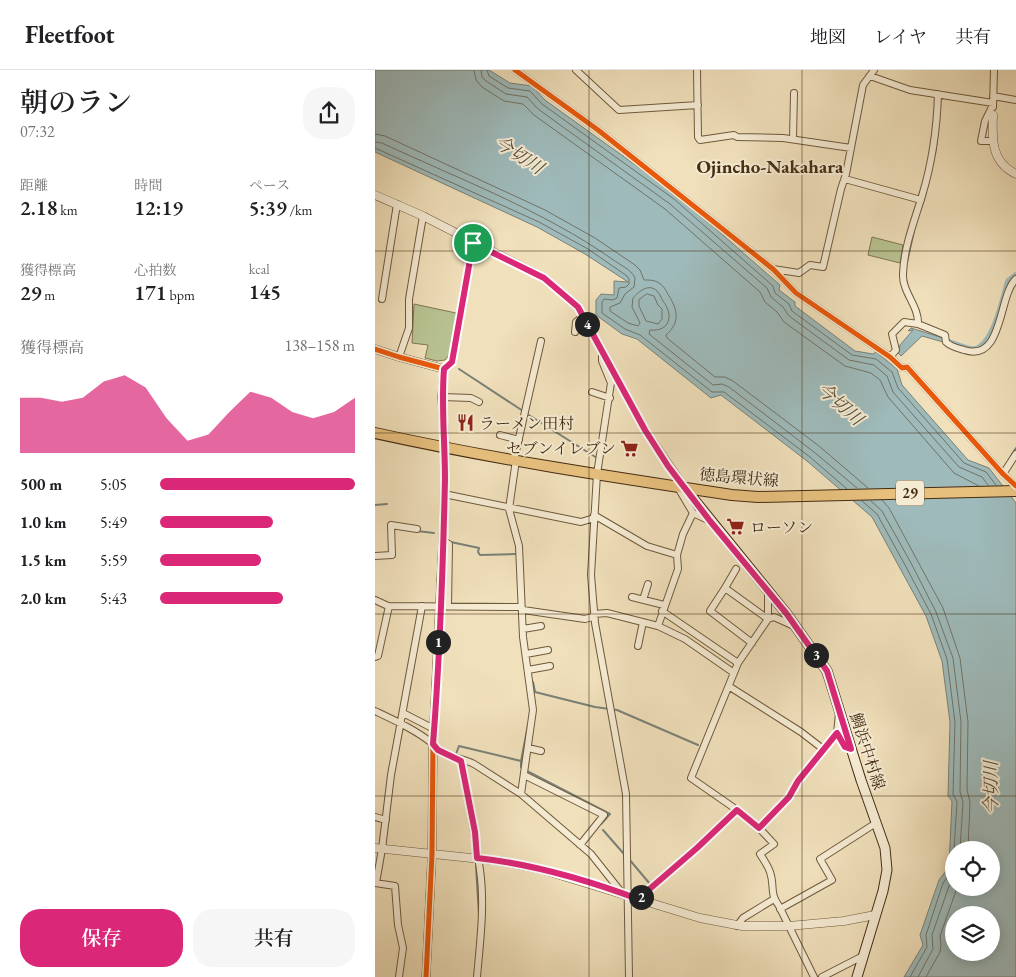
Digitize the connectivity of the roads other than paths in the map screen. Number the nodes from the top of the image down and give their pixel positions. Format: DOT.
graph roads {
  1 [pos="515,70"];
  2 [pos="576,70"];
  3 [pos="697,70"];
  4 [pos="994,70"];
  5 [pos="872,73"];
  6 [pos="794,92"];
  7 [pos="938,94"];
  8 [pos="1016,100"];
  9 [pos="993,101"];
  10 [pos="698,105"];
  11 [pos="993,115"];
  12 [pos="793,139"];
  13 [pos="993,141"];
  14 [pos="851,148"];
  15 [pos="1016,174"];
  16 [pos="845,179"];
  17 [pos="375,195"];
  18 [pos="921,200"];
  19 [pos="397,204"];
  20 [pos="423,216"];
  21 [pos="473,243"];
  22 [pos="773,269"];
  23 [pos="1016,280"];
  24 [pos="382,299"];
  25 [pos="583,316"];
  26 [pos="918,324"];
  27 [pos="575,332"];
  28 [pos="541,341"];
  29 [pos="375,349"];
  30 [pos="602,352"];
  31 [pos="399,357"];
  32 [pos="890,357"];
  33 [pos="444,369"];
  34 [pos="592,392"];
  35 [pos="442,397"];
  36 [pos="609,398"];
  37 [pos="479,402"];
  38 [pos="375,433"];
  39 [pos="500,435"];
  40 [pos="519,440"];
  41 [pos="445,448"];
  42 [pos="1016,454"];
  43 [pos="515,460"];
  44 [pos="597,474"];
  45 [pos="1003,474"];
  46 [pos="1016,486"];
  47 [pos="681,487"];
  48 [pos="1016,491"];
  49 [pos="444,494"];
  50 [pos="509,508"];
  51 [pos="693,513"];
  52 [pos="594,517"];
  53 [pos="710,521"];
  54 [pos="417,529"];
  55 [pos="677,555"];
  56 [pos="375,556"];
  57 [pos="736,570"];
  58 [pos="648,584"];
  59 [pos="725,588"];
  60 [pos="768,592"];
  61 [pos="633,597"];
  62 [pos="375,600"];
  63 [pos="643,600"];
  64 [pos="389,606"];
  65 [pos="422,606"];
  66 [pos="444,606"];
  67 [pos="521,607"];
  68 [pos="663,608"];
  69 [pos="594,614"];
  70 [pos="768,620"];
  71 [pos="643,622"];
  72 [pos="541,626"];
  73 [pos="658,626"];
  74 [pos="794,626"];
  75 [pos="523,629"];
  76 [pos="752,643"];
  77 [pos="637,646"];
  78 [pos="548,650"];
  79 [pos="525,654"];
  80 [pos="375,657"];
  81 [pos="738,663"];
  82 [pos="550,666"];
  83 [pos="528,670"];
  84 [pos="735,673"];
  85 [pos="729,687"];
  86 [pos="839,710"];
  87 [pos="375,711"];
  88 [pos="403,713"];
  89 [pos="401,724"];
  90 [pos="434,729"];
  91 [pos="837,733"];
  92 [pos="433,744"];
  93 [pos="528,748"];
  94 [pos="823,749"];
  95 [pos="851,749"];
  96 [pos="541,751"];
  97 [pos="461,761"];
  98 [pos="524,775"];
  99 [pos="521,794"];
  100 [pos="737,810"];
  101 [pos="375,817"];
  102 [pos="386,820"];
  103 [pos="876,823"];
  104 [pos="759,828"];
  105 [pos="580,845"];
  106 [pos="379,848"];
  107 [pos="432,854"];
  108 [pos="477,858"];
  109 [pos="375,883"];
  110 [pos="625,894"];
  111 [pos="638,899"];
  112 [pos="774,900"];
  113 [pos="780,909"];
  114 [pos="875,915"];
  115 [pos="737,926"];
  116 [pos="789,926"];
  117 [pos="861,957"];
  118 [pos="399,977"];
  119 [pos="426,977"];
  120 [pos="477,977"];
  121 [pos="629,977"];
  122 [pos="814,977"];
  123 [pos="821,977"];
  124 [pos="857,977"];
  1 -- 22 [label="street"];
  2 -- 10 [label="street"];
  3 -- 10 [label="street"];
  4 -- 9 [label="street"];
  5 -- 7 [label="street"];
  5 -- 14 [label="street"];
  6 -- 12 [label="street"];
  7 -- 9 [label="street"];
  7 -- 18 [label="street"];
  8 -- 9 [label="street"];
  9 -- 11 [label="street"];
  9 -- 13 [label="street"];
  10 -- 12 [label="street"];
  11 -- 13 [label="street"];
  12 -- 14 [label="street"];
  13 -- 15 [label="street"];
  14 -- 16 [label="street"];
  16 -- 18 [label="street"];
  16 -- 22 [label="street"];
  17 -- 19 [label="street"];
  18 -- 26 [label="street"];
  19 -- 20 [label="street"];
  19 -- 24 [label="street"];
  20 -- 21 [label="street"];
  20 -- 31 [label="street"];
  21 -- 25 [label="street"];
  21 -- 33 [label="street"];
  22 -- 32 [label="street"];
  23 -- 26 [label="street"];
  25 -- 27 [label="street"];
  25 -- 30 [label="street"];
  26 -- 32 [label="street"];
  28 -- 40 [label="street"];
  29 -- 31 [label="street"];
  30 -- 36 [label="street"];
  30 -- 47 [label="street"];
  31 -- 33 [label="street"];
  32 -- 45 [label="street"];
  33 -- 35 [label="street"];
  34 -- 36 [label="street"];
  35 -- 37 [label="street"];
  35 -- 41 [label="street"];
  36 -- 44 [label="street"];
  38 -- 41 [label="main road, 徳島環状線 / 29"];
  39 -- 40 [label="street"];
  40 -- 43 [label="street"];
  41 -- 43 [label="main road, 徳島環状線 / 29"];
  41 -- 49 [label="street"];
  42 -- 45 [label="street"];
  43 -- 44 [label="main road, 徳島環状線 / 29"];
  43 -- 50 [label="street"];
  44 -- 47 [label="main road, 徳島環状線 / 29"];
  44 -- 52 [label="street"];
  45 -- 46 [label="street"];
  47 -- 48 [label="main road, 徳島環状線 / 29"];
  47 -- 51 [label="street"];
  47 -- 53 [label="main road, 鯛浜中村線"];
  49 -- 50 [label="street"];
  49 -- 66 [label="street"];
  50 -- 52 [label="street"];
  50 -- 67 [label="street"];
  51 -- 53 [label="street"];
  51 -- 55 [label="street"];
  52 -- 55 [label="street"];
  52 -- 69 [label="street"];
  53 -- 60 [label="main road, 鯛浜中村線"];
  54 -- 56 [label="street"];
  55 -- 68 [label="street"];
  57 -- 59 [label="street"];
  58 -- 63 [label="street"];
  59 -- 70 [label="street"];
  59 -- 76 [label="street"];
  60 -- 70 [label="street"];
  60 -- 74 [label="main road, 鯛浜中村線"];
  61 -- 63 [label="street"];
  62 -- 64 [label="street"];
  63 -- 68 [label="street"];
  64 -- 65 [label="street"];
  64 -- 80 [label="street"];
  65 -- 66 [label="street"];
  65 -- 88 [label="street"];
  66 -- 67 [label="street"];
  66 -- 90 [label="street"];
  67 -- 69 [label="street"];
  67 -- 75 [label="street"];
  68 -- 73 [label="street"];
  68 -- 81 [label="street"];
  69 -- 71 [label="street"];
  69 -- 110 [label="street"];
  70 -- 74 [label="street"];
  70 -- 76 [label="street"];
  71 -- 73 [label="street"];
  71 -- 77 [label="street"];
  72 -- 75 [label="street"];
  73 -- 84 [label="street"];
  74 -- 86 [label="main road, 鯛浜中村線"];
  75 -- 79 [label="street"];
  76 -- 81 [label="street"];
  78 -- 79 [label="street"];
  79 -- 83 [label="street"];
  81 -- 84 [label="street"];
  82 -- 83 [label="street"];
  83 -- 93 [label="street"];
  84 -- 85 [label="street"];
  85 -- 94 [label="street"];
  85 -- 100 [label="street"];
  86 -- 91 [label="street"];
  86 -- 95 [label="main road, 鯛浜中村線"];
  87 -- 89 [label="street"];
  88 -- 89 [label="street"];
  88 -- 90 [label="street"];
  89 -- 92 [label="street"];
  89 -- 102 [label="street"];
  90 -- 92 [label="street"];
  91 -- 94 [label="street"];
  91 -- 95 [label="street"];
  92 -- 97 [label="street"];
  92 -- 107 [label="street"];
  93 -- 96 [label="street"];
  93 -- 98 [label="street"];
  94 -- 104 [label="street"];
  95 -- 103 [label="main road, 鯛浜中村線"];
  97 -- 99 [label="street"];
  97 -- 108 [label="street"];
  98 -- 99 [label="street"];
  98 -- 105 [label="street"];
  99 -- 105 [label="street"];
  100 -- 104 [label="street"];
  100 -- 111 [label="street"];
  101 -- 102 [label="street"];
  102 -- 106 [label="street"];
  103 -- 113 [label="street"];
  103 -- 114 [label="main road, 鯛浜中村線"];
  104 -- 112 [label="street"];
  105 -- 110 [label="street"];
  106 -- 107 [label="street"];
  106 -- 109 [label="street"];
  107 -- 108 [label="street"];
  107 -- 119 [label="street"];
  108 -- 110 [label="street"];
  108 -- 120 [label="street"];
  109 -- 118 [label="street"];
  110 -- 111 [label="street"];
  110 -- 121 [label="street"];
  111 -- 115 [label="street"];
  112 -- 113 [label="street"];
  112 -- 115 [label="street"];
  113 -- 116 [label="street"];
  114 -- 116 [label="street"];
  114 -- 117 [label="main road, 鯛浜中村線"];
  115 -- 116 [label="street"];
  116 -- 122 [label="street"];
  117 -- 123 [label="street"];
  117 -- 124 [label="main road, 鯛浜中村線"];
}
